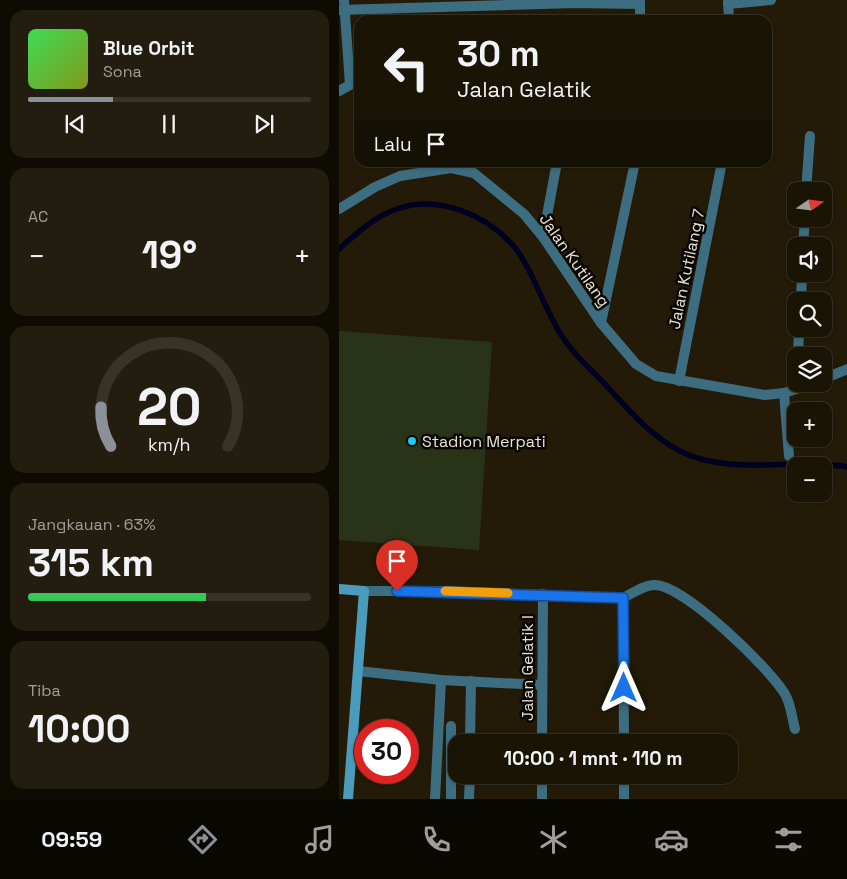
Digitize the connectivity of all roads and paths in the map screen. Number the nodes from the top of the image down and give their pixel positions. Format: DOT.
graph roads {
  1 [pos="771,0"];
  2 [pos="640,2"];
  3 [pos="728,2"];
  4 [pos="343,6"];
  5 [pos="640,15"];
  6 [pos="729,15"];
  7 [pos="354,78"];
  8 [pos="354,85"];
  9 [pos="354,85"];
  10 [pos="339,86"];
  11 [pos="339,91"];
  12 [pos="810,136"];
  13 [pos="556,167"];
  14 [pos="634,167"];
  15 [pos="721,167"];
  16 [pos="807,182"];
  17 [pos="339,209"];
  18 [pos="543,237"];
  19 [pos="601,323"];
  20 [pos="847,369"];
  21 [pos="832,375"];
  22 [pos="679,381"];
  23 [pos="787,392"];
  24 [pos="784,393"];
  25 [pos="789,456"];
  26 [pos="339,589"];
  27 [pos="364,591"];
  28 [pos="543,594"];
  29 [pos="623,598"];
  30 [pos="358,671"];
  31 [pos="441,680"];
  32 [pos="471,681"];
  33 [pos="542,685"];
  34 [pos="451,726"];
  35 [pos="795,729"];
  36 [pos="470,734"];
  37 [pos="542,734"];
  38 [pos="624,734"];
  39 [pos="470,784"];
  40 [pos="542,784"];
  41 [pos="624,784"];
  42 [pos="348,799"];
  43 [pos="435,799"];
  44 [pos="451,799"];
  45 [pos="469,799"];
  46 [pos="542,799"];
  47 [pos="624,799"];
  1 -- 3 [label="street"];
  2 -- 4 [label="street"];
  2 -- 5 [label="street"];
  3 -- 6 [label="street"];
  4 -- 7 [label="street"];
  8 -- 10 [label="street"];
  9 -- 11 [label="street"];
  12 -- 16 [label="street"];
  13 -- 18 [label="street"];
  14 -- 19 [label="street"];
  15 -- 22 [label="street, Jalan Kutilang 7"];
  17 -- 18 [label="street, Jalan Kutilang"];
  18 -- 19 [label="street, Jalan Kutilang"];
  19 -- 22 [label="street, Jalan Kutilang"];
  20 -- 21 [label="street"];
  22 -- 24 [label="street, Jalan Kutilang"];
  23 -- 24 [label="street, Jalan Kutilang"];
  24 -- 25 [label="street"];
  26 -- 27 [label="street"];
  27 -- 28 [label="street"];
  27 -- 30 [label="street"];
  28 -- 29 [label="street"];
  28 -- 33 [label="street, Jalan Gelatik I"];
  29 -- 35 [label="street"];
  29 -- 38 [label="street"];
  30 -- 31 [label="street"];
  30 -- 42 [label="street"];
  31 -- 32 [label="street"];
  31 -- 43 [label="street"];
  32 -- 33 [label="street"];
  32 -- 36 [label="street"];
  33 -- 37 [label="street, Jalan Gelatik I"];
  34 -- 44 [label="street"];
  39 -- 45 [label="street"];
  40 -- 46 [label="street"];
  41 -- 47 [label="street"];
}
